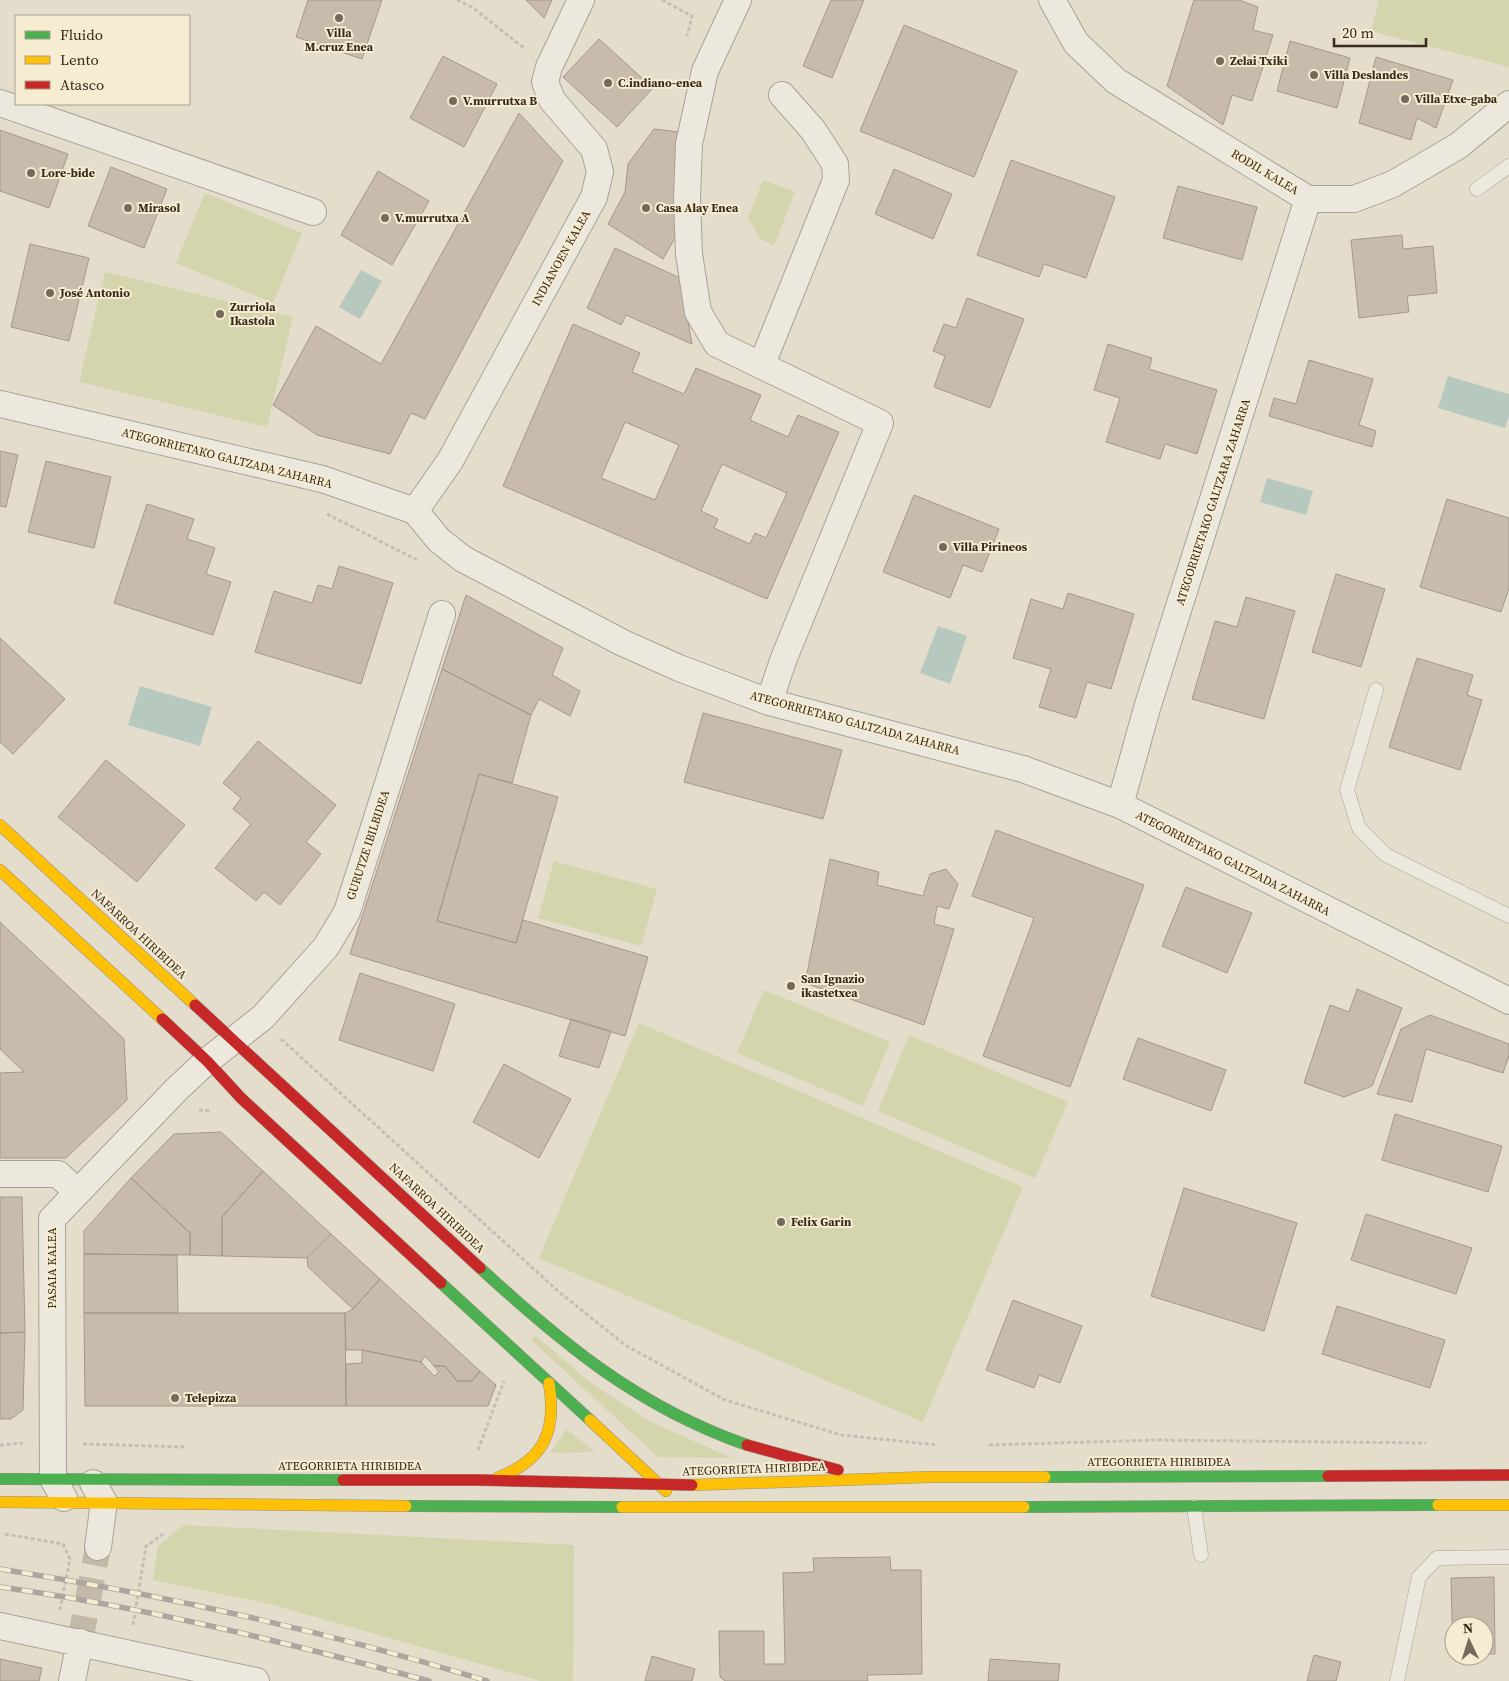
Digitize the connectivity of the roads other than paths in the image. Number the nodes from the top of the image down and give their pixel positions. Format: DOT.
graph roads {
  1 [pos="580,0"];
  2 [pos="738,0"];
  3 [pos="1052,0"];
  4 [pos="782,95"];
  5 [pos="0,103"];
  6 [pos="1509,104"];
  7 [pos="1509,166"];
  8 [pos="1477,189"];
  9 [pos="1308,199"];
  10 [pos="313,212"];
  11 [pos="762,364"];
  12 [pos="0,404"];
  13 [pos="415,511"];
  14 [pos="442,614"];
  15 [pos="1376,690"];
  16 [pos="769,702"];
  17 [pos="1120,805"];
  18 [pos="0,825"];
  19 [pos="0,870"];
  20 [pos="1509,916"];
  21 [pos="1509,1001"];
  22 [pos="235,1041"];
  23 [pos="207,1060"];
  24 [pos="0,1174"];
  25 [pos="77,1192"];
  26 [pos="549,1383"];
  27 [pos="1509,1474"];
  28 [pos="929,1477"];
  29 [pos="0,1479"];
  30 [pos="53,1479"];
  31 [pos="91,1479"];
  32 [pos="478,1480"];
  33 [pos="660,1486"];
  34 [pos="0,1502"];
  35 [pos="66,1502"];
  36 [pos="104,1502"];
  37 [pos="1509,1505"];
  38 [pos="1194,1506"];
  39 [pos="686,1508"];
  40 [pos="98,1546"];
  41 [pos="1201,1554"];
  42 [pos="1509,1557"];
  43 [pos="0,1626"];
  44 [pos="80,1642"];
  45 [pos="72,1681"];
  46 [pos="256,1681"];
  47 [pos="1397,1681"];
  1 -- 13 [label="street, INDIANOEN KALEA"];
  2 -- 11 [label="street"];
  3 -- 9 [label="street, RODIL KALEA"];
  4 -- 11 [label="street"];
  5 -- 10 [label="street"];
  6 -- 9 [label="street, RODIL KALEA"];
  7 -- 8 [label="lane"];
  9 -- 17 [label="street, ATEGORRIETAKO GALTZARA ZAHARRA"];
  11 -- 16 [label="street"];
  12 -- 13 [label="street, ATEGORRIETAKO GALTZADA ZAHARRA"];
  13 -- 16 [label="street, ATEGORRIETAKO GALTZADA ZAHARRA"];
  14 -- 22 [label="street, GURUTZE IBILBIDEA"];
  15 -- 20 [label="lane"];
  16 -- 17 [label="street, ATEGORRIETAKO GALTZADA ZAHARRA"];
  17 -- 21 [label="street, ATEGORRIETAKO GALTZADA ZAHARRA"];
  18 -- 22 [label="main road, NAFARROA HIRIBIDEA"];
  19 -- 23 [label="main road"];
  22 -- 23 [label="street, GURUTZE IBILBIDEA"];
  22 -- 28 [label="main road, NAFARROA HIRIBIDEA"];
  23 -- 25 [label="street, PASAIA KALEA"];
  23 -- 26 [label="main road"];
  24 -- 25 [label="street"];
  25 -- 30 [label="street, PASAIA KALEA"];
  26 -- 32 [label="main road"];
  26 -- 33 [label="main road"];
  27 -- 28 [label="main road, ATEGORRIETA HIRIBIDEA"];
  28 -- 33 [label="main road, ATEGORRIETA HIRIBIDEA"];
  29 -- 30 [label="main road, ATEGORRIETA HIRIBIDEA"];
  30 -- 31 [label="main road, ATEGORRIETA HIRIBIDEA"];
  30 -- 35 [label="street"];
  31 -- 32 [label="main road, ATEGORRIETA HIRIBIDEA"];
  31 -- 36 [label="street"];
  32 -- 33 [label="main road, ATEGORRIETA HIRIBIDEA"];
  33 -- 39 [label="main road"];
  34 -- 35 [label="main road"];
  35 -- 36 [label="main road"];
  36 -- 39 [label="main road"];
  36 -- 40 [label="street"];
  37 -- 38 [label="main road"];
  38 -- 39 [label="main road"];
  38 -- 41 [label="lane"];
  42 -- 47 [label="lane"];
  43 -- 44 [label="street"];
  44 -- 45 [label="street"];
  44 -- 46 [label="street"];
}
